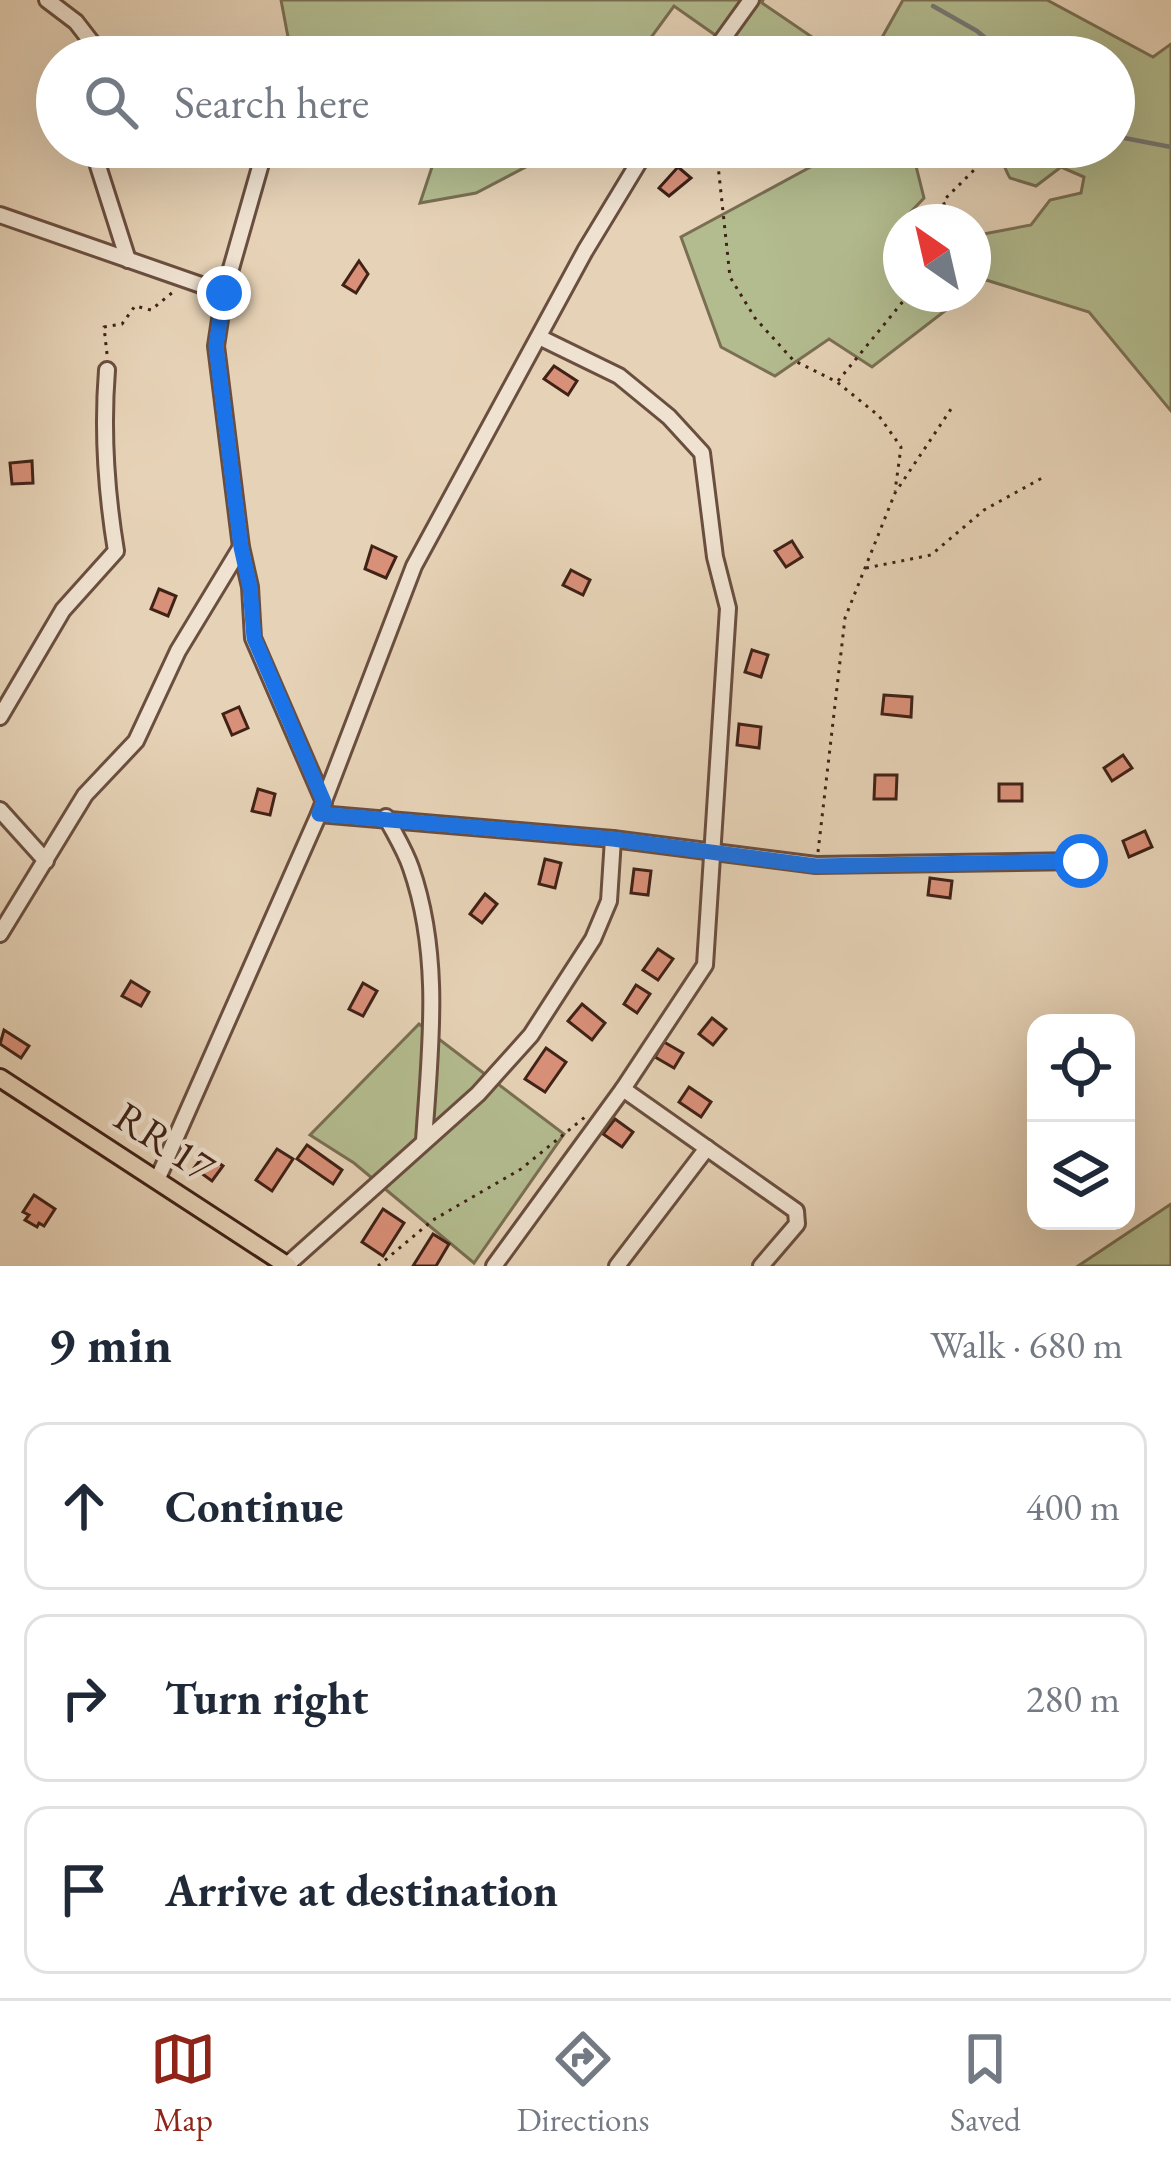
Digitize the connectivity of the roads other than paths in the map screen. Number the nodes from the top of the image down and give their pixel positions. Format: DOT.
graph roads {
  1 [pos="47,0"];
  2 [pos="751,0"];
  3 [pos="87,36"];
  4 [pos="725,36"];
  5 [pos="99,168"];
  6 [pos="260,168"];
  7 [pos="635,168"];
  8 [pos="0,215"];
  9 [pos="128,260"];
  10 [pos="224,293"];
  11 [pos="539,337"];
  12 [pos="107,370"];
  13 [pos="241,547"];
  14 [pos="0,717"];
  15 [pos="321,808"];
  16 [pos="0,810"];
  17 [pos="386,817"];
  18 [pos="613,839"];
  19 [pos="714,855"];
  20 [pos="46,861"];
  21 [pos="1081,861"];
  22 [pos="0,934"];
  23 [pos="0,1078"];
  24 [pos="623,1089"];
  25 [pos="424,1141"];
  26 [pos="707,1148"];
  27 [pos="158,1178"];
  28 [pos="263,1257"];
  29 [pos="500,1264"];
  30 [pos="288,1266"];
  31 [pos="617,1266"];
  32 [pos="761,1266"];
  1 -- 3 [label="street"];
  2 -- 4 [label="street"];
  5 -- 9 [label="street"];
  6 -- 10 [label="street"];
  7 -- 11 [label="street"];
  8 -- 9 [label="street"];
  9 -- 10 [label="street"];
  10 -- 13 [label="street"];
  11 -- 15 [label="street"];
  11 -- 19 [label="street"];
  12 -- 14 [label="street"];
  13 -- 15 [label="street"];
  13 -- 20 [label="street"];
  15 -- 17 [label="street"];
  15 -- 27 [label="street"];
  16 -- 20 [label="street"];
  17 -- 18 [label="street"];
  17 -- 25 [label="street"];
  18 -- 19 [label="street"];
  18 -- 25 [label="street"];
  19 -- 21 [label="street"];
  19 -- 24 [label="street"];
  20 -- 22 [label="street"];
  23 -- 27 [label="main road, RR 17 / RR 17"];
  24 -- 26 [label="street"];
  24 -- 29 [label="street"];
  25 -- 30 [label="street"];
  26 -- 31 [label="street"];
  26 -- 32 [label="street"];
  27 -- 28 [label="main road, RR 17 / RR 17"];
  28 -- 30 [label="main road, RR 17 / RR 17"];
}
